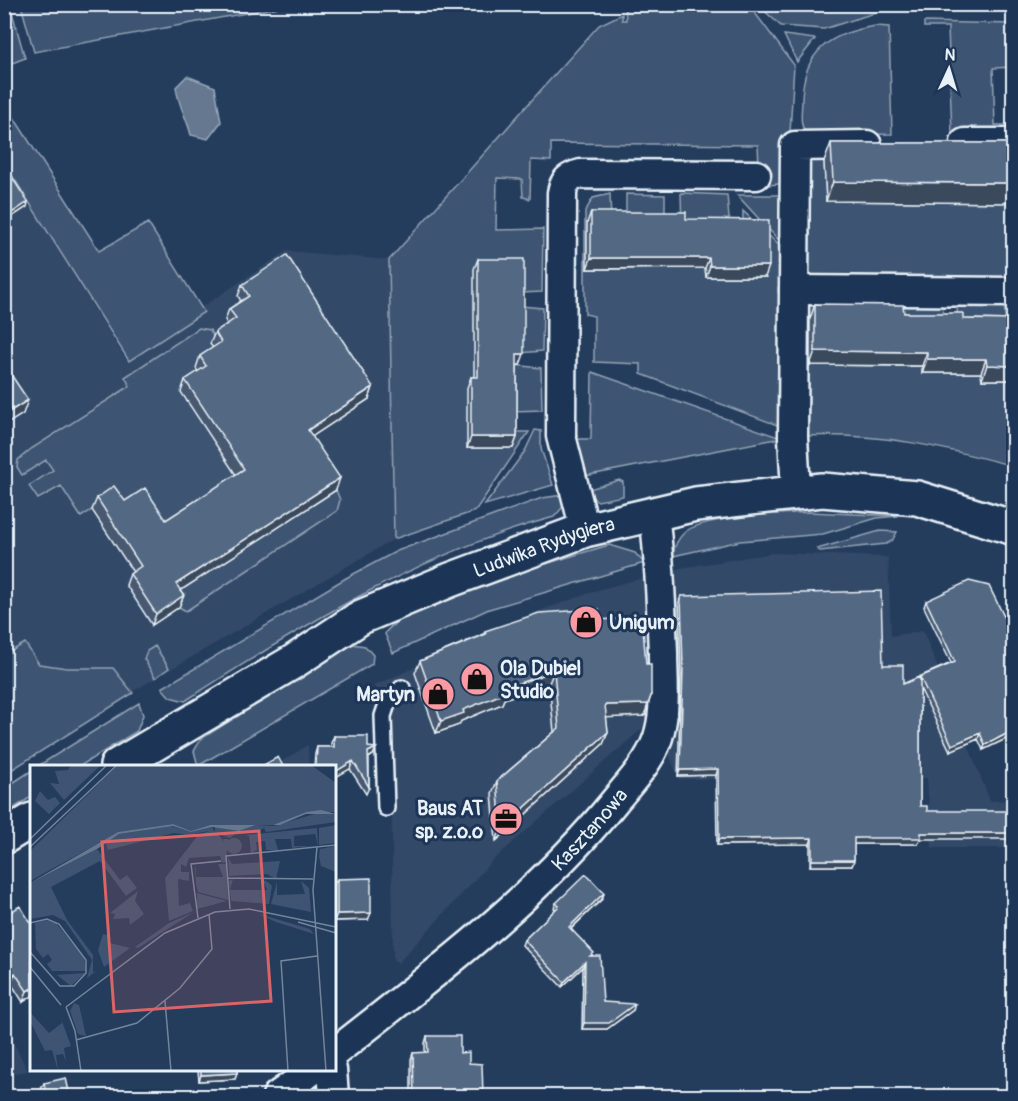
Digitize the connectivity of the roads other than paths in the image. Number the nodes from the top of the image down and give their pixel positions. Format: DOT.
graph roads {
  1 [pos="1014,142"];
  2 [pos="893,144"];
  3 [pos="941,144"];
  4 [pos="756,175"];
  5 [pos="794,290"];
  6 [pos="1014,292"];
  7 [pos="796,491"];
  8 [pos="654,513"];
  9 [pos="1014,528"];
  10 [pos="585,530"];
  11 [pos="402,688"];
  12 [pos="119,765"];
  13 [pos="386,808"];
  14 [pos="30,821"];
  15 [pos="4,837"];
  16 [pos="336,1051"];
  17 [pos="312,1071"];
  18 [pos="332,1071"];
  19 [pos="277,1096"];
  20 [pos="334,1096"];
  1 -- 3 [label="street"];
  2 -- 5 [label="street"];
  4 -- 10 [label="street"];
  5 -- 6 [label="street"];
  5 -- 7 [label="street"];
  7 -- 8 [label="street, Ludwika Rydygiera"];
  7 -- 9 [label="street, Ludwika Rydygiera"];
  8 -- 10 [label="street, Ludwika Rydygiera"];
  8 -- 16 [label="street, Kasztanowa"];
  10 -- 12 [label="street, Ludwika Rydygiera"];
  11 -- 13 [label="lane"];
  14 -- 15 [label="street"];
  17 -- 19 [label="street"];
  18 -- 20 [label="street"];
}
